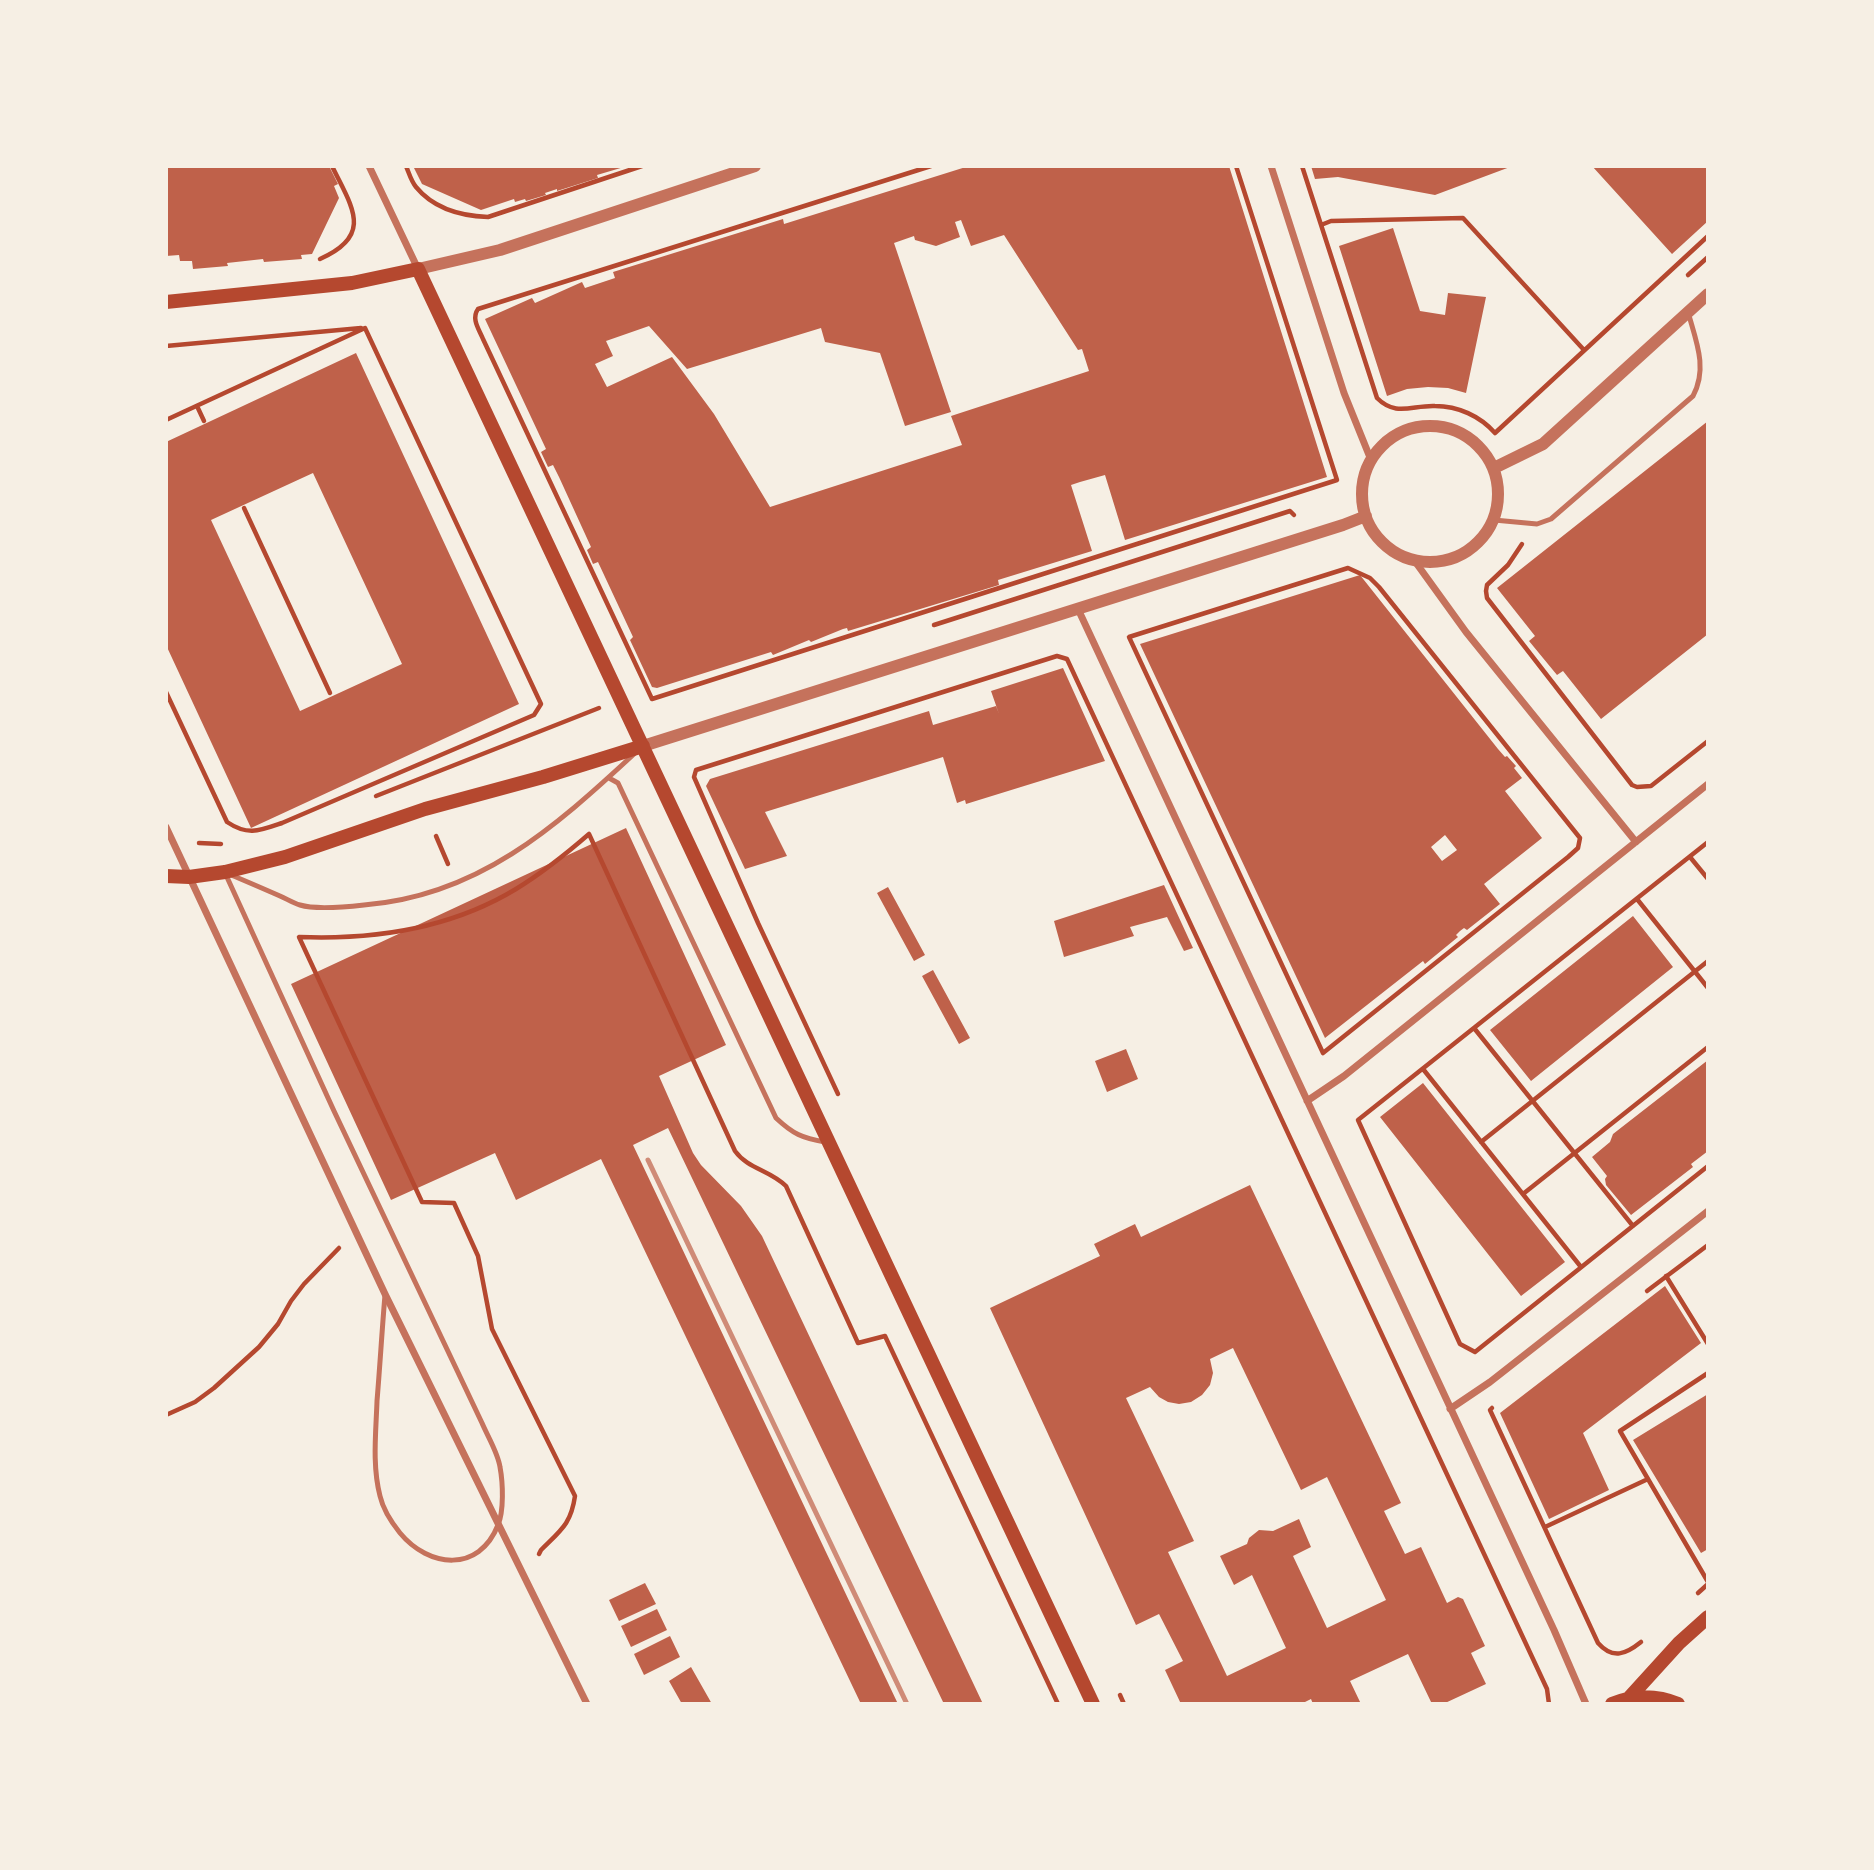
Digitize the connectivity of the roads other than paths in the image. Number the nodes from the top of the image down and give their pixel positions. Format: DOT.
graph roads {
  1 [pos="369,166"];
  2 [pos="755,166"];
  3 [pos="1271,166"];
  4 [pos="418,269"];
  5 [pos="1708,293"];
  6 [pos="166,302"];
  7 [pos="1688,311"];
  8 [pos="1371,460"];
  9 [pos="1494,468"];
  10 [pos="1366,516"];
  11 [pos="1494,520"];
  12 [pos="1414,561"];
  13 [pos="1078,609"];
  14 [pos="643,746"];
  15 [pos="608,778"];
  16 [pos="1708,784"];
  17 [pos="166,827"];
  18 [pos="1636,842"];
  19 [pos="225,872"];
  20 [pos="166,876"];
  21 [pos="189,877"];
  22 [pos="1307,1101"];
  23 [pos="830,1142"];
  24 [pos="1708,1211"];
  25 [pos="385,1294"];
  26 [pos="1450,1409"];
  27 [pos="499,1524"];
  28 [pos="1708,1617"];
  29 [pos="1629,1699"];
  30 [pos="587,1704"];
  31 [pos="1093,1704"];
  32 [pos="1586,1704"];
  33 [pos="1612,1704"];
  34 [pos="1678,1704"];
  1 -- 4 [label="street"];
  2 -- 4 [label="street"];
  3 -- 8 [label="street"];
  4 -- 6 [label="main road"];
  4 -- 14 [label="main road"];
  5 -- 7 [label="street"];
  7 -- 9 [label="street"];
  7 -- 11 [label="lane"];
  8 -- 9 [label="street"];
  8 -- 10 [label="street"];
  9 -- 11 [label="street"];
  10 -- 12 [label="street"];
  10 -- 13 [label="street"];
  11 -- 12 [label="street"];
  12 -- 18 [label="street"];
  13 -- 14 [label="street"];
  13 -- 22 [label="street"];
  14 -- 15 [label="lane"];
  14 -- 19 [label="main road"];
  14 -- 23 [label="main road"];
  15 -- 19 [label="lane"];
  15 -- 23 [label="lane"];
  16 -- 18 [label="street"];
  17 -- 21 [label="street"];
  18 -- 22 [label="street"];
  19 -- 21 [label="main road"];
  19 -- 27 [label="lane"];
  20 -- 21 [label="main road"];
  21 -- 25 [label="street"];
  22 -- 26 [label="street"];
  23 -- 31 [label="main road"];
  24 -- 26 [label="street"];
  25 -- 27 [label="street"];
  25 -- 27 [label="lane"];
  26 -- 32 [label="street"];
  27 -- 30 [label="street"];
  28 -- 29 [label="main road"];
  29 -- 33 [label="main road"];
  29 -- 34 [label="main road"];
}
